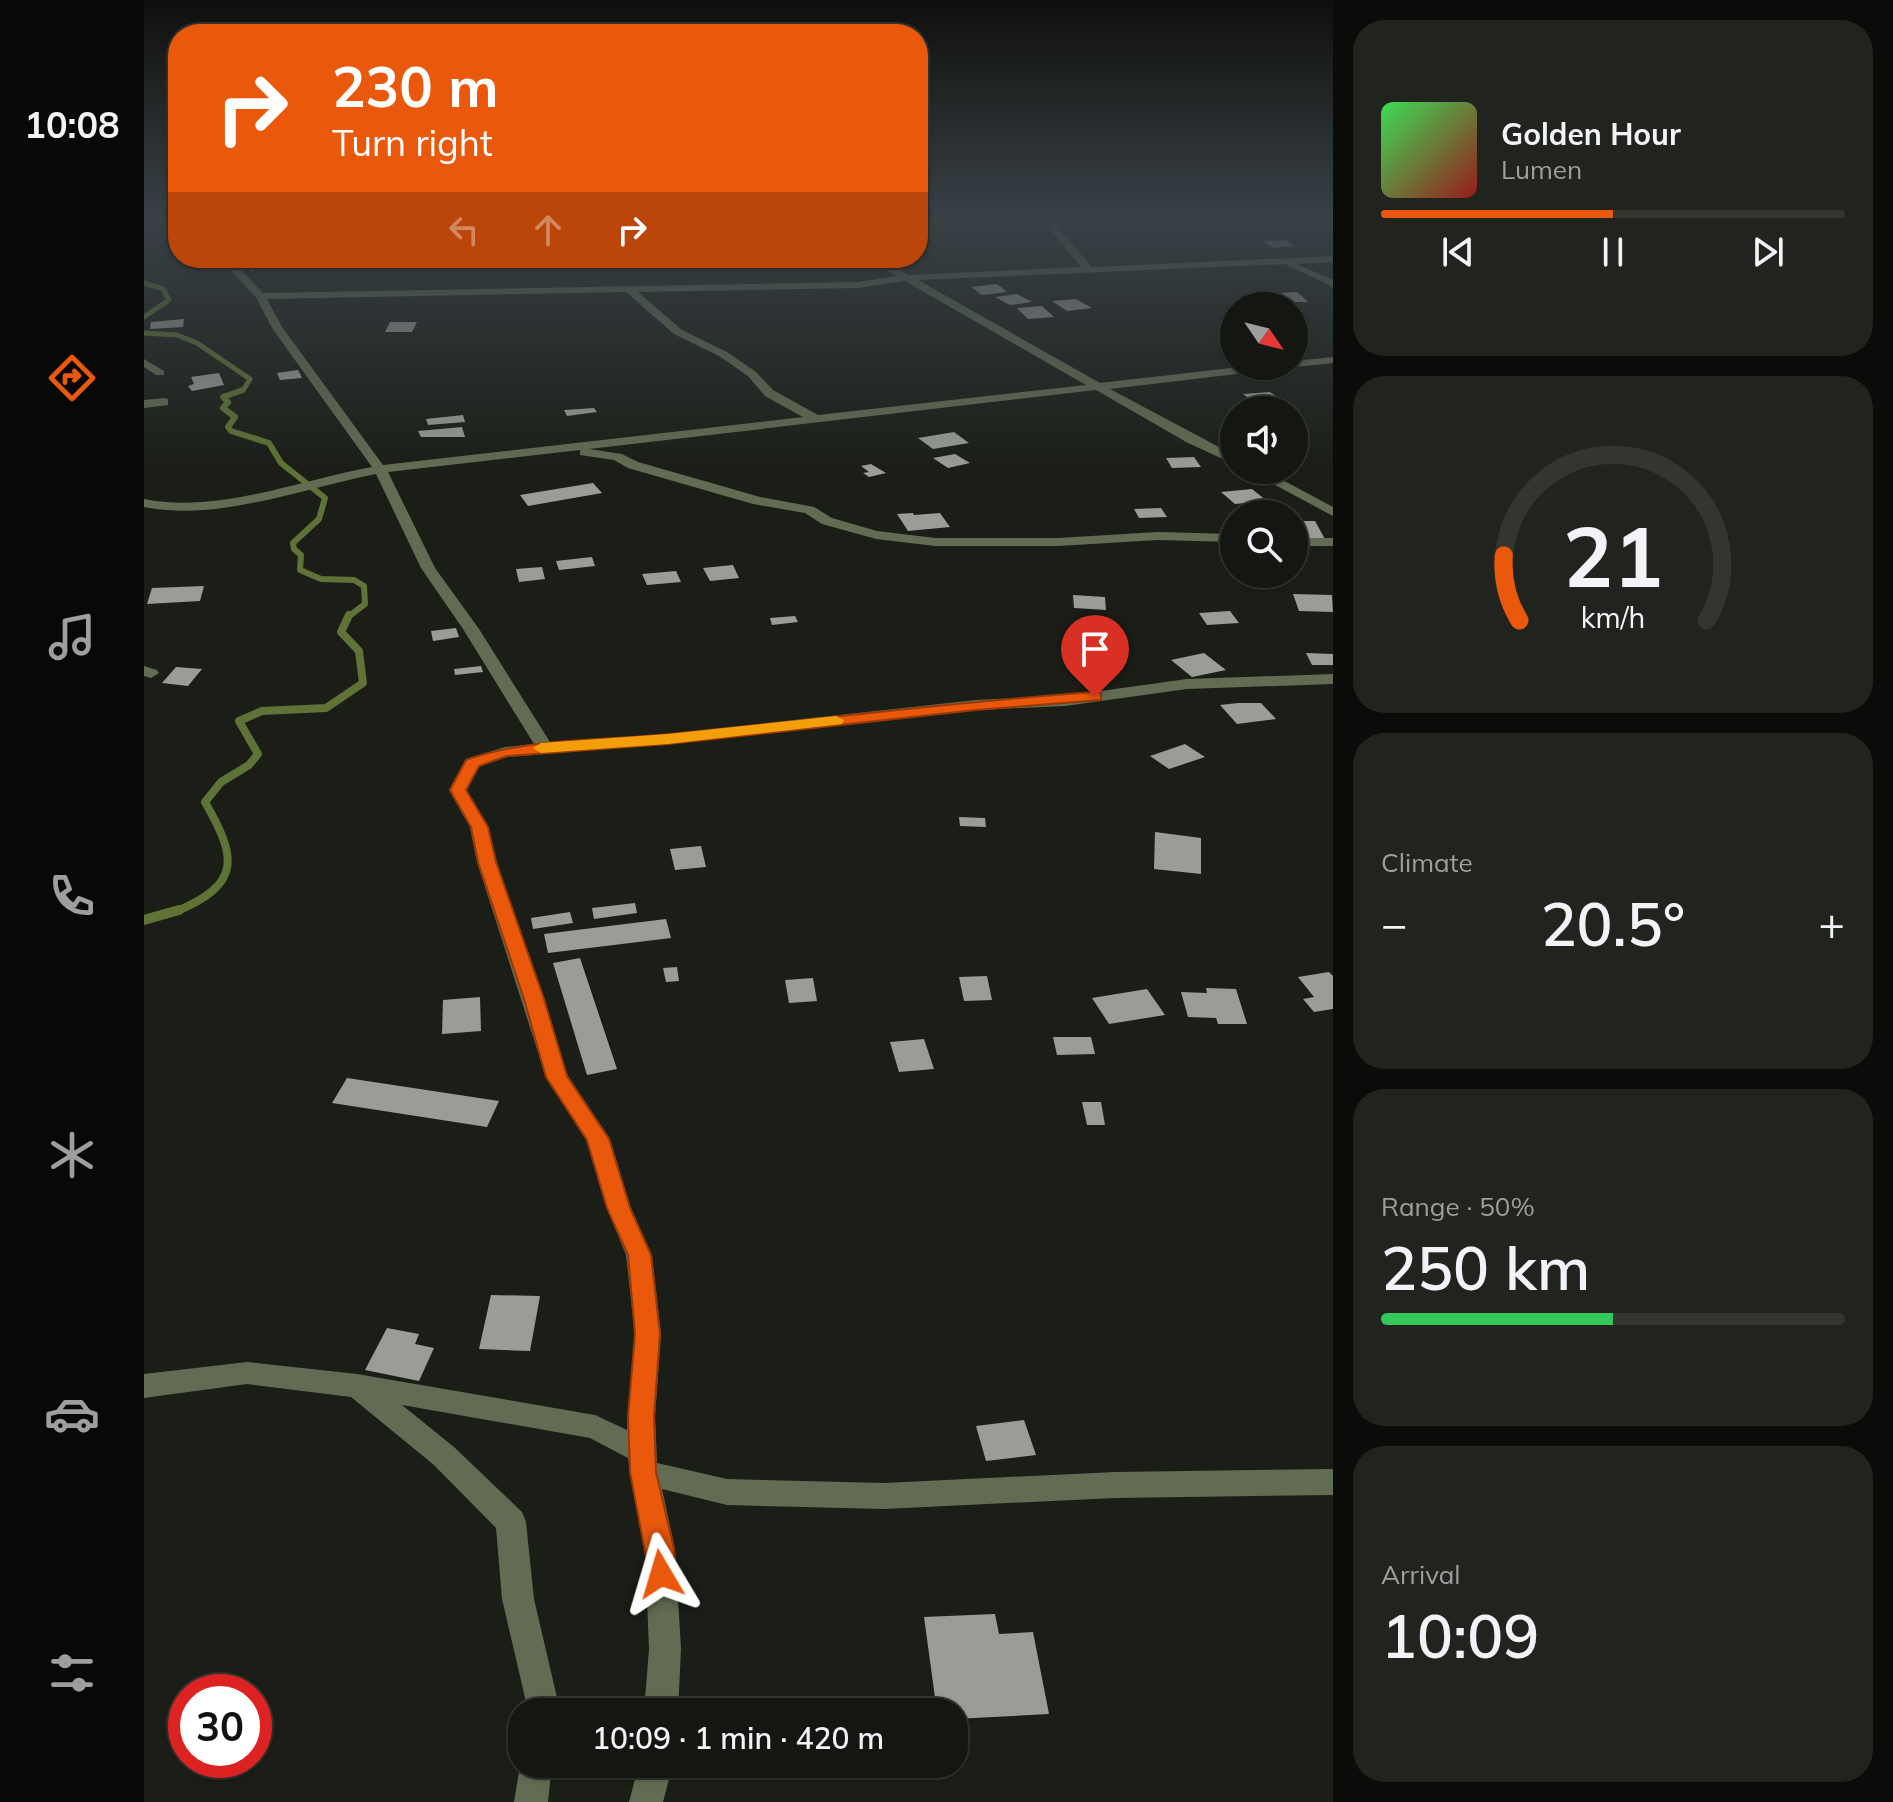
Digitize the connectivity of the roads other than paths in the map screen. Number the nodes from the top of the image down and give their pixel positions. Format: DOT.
graph roads {
  1 [pos="263,302"];
  2 [pos="643,302"];
  3 [pos="950,302"];
  4 [pos="1333,360"];
  5 [pos="144,362"];
  6 [pos="1308,363"];
  7 [pos="160,373"];
  8 [pos="1220,373"];
  9 [pos="1103,387"];
  10 [pos="164,402"];
  11 [pos="144,404"];
  12 [pos="816,419"];
  13 [pos="558,448"];
  14 [pos="1220,453"];
  15 [pos="380,469"];
  16 [pos="1280,484"];
  17 [pos="144,503"];
  18 [pos="1333,512"];
  19 [pos="1220,538"];
  20 [pos="1308,542"];
  21 [pos="1333,542"];
  22 [pos="1333,679"];
  23 [pos="545,748"];
  24 [pos="144,1386"];
  25 [pos="357,1386"];
  26 [pos="643,1462"];
  27 [pos="1333,1482"];
  28 [pos="541,1698"];
  29 [pos="662,1698"];
  30 [pos="534,1778"];
  31 [pos="652,1778"];
  32 [pos="531,1802"];
  33 [pos="646,1802"];
  1 -- 15 [label="street"];
  2 -- 12 [label="street"];
  3 -- 9 [label="street"];
  4 -- 6 [label="street"];
  5 -- 7 [label="street"];
  8 -- 9 [label="street"];
  9 -- 12 [label="street"];
  9 -- 14 [label="street"];
  10 -- 11 [label="street"];
  12 -- 13 [label="street"];
  13 -- 15 [label="street"];
  13 -- 19 [label="street"];
  15 -- 17 [label="street"];
  15 -- 23 [label="street"];
  16 -- 18 [label="street"];
  20 -- 21 [label="street"];
  22 -- 23 [label="street"];
  23 -- 26 [label="street"];
  24 -- 25 [label="street"];
  25 -- 26 [label="street"];
  25 -- 28 [label="street"];
  26 -- 27 [label="street"];
  26 -- 29 [label="street"];
  30 -- 32 [label="street"];
  31 -- 33 [label="street"];
}
